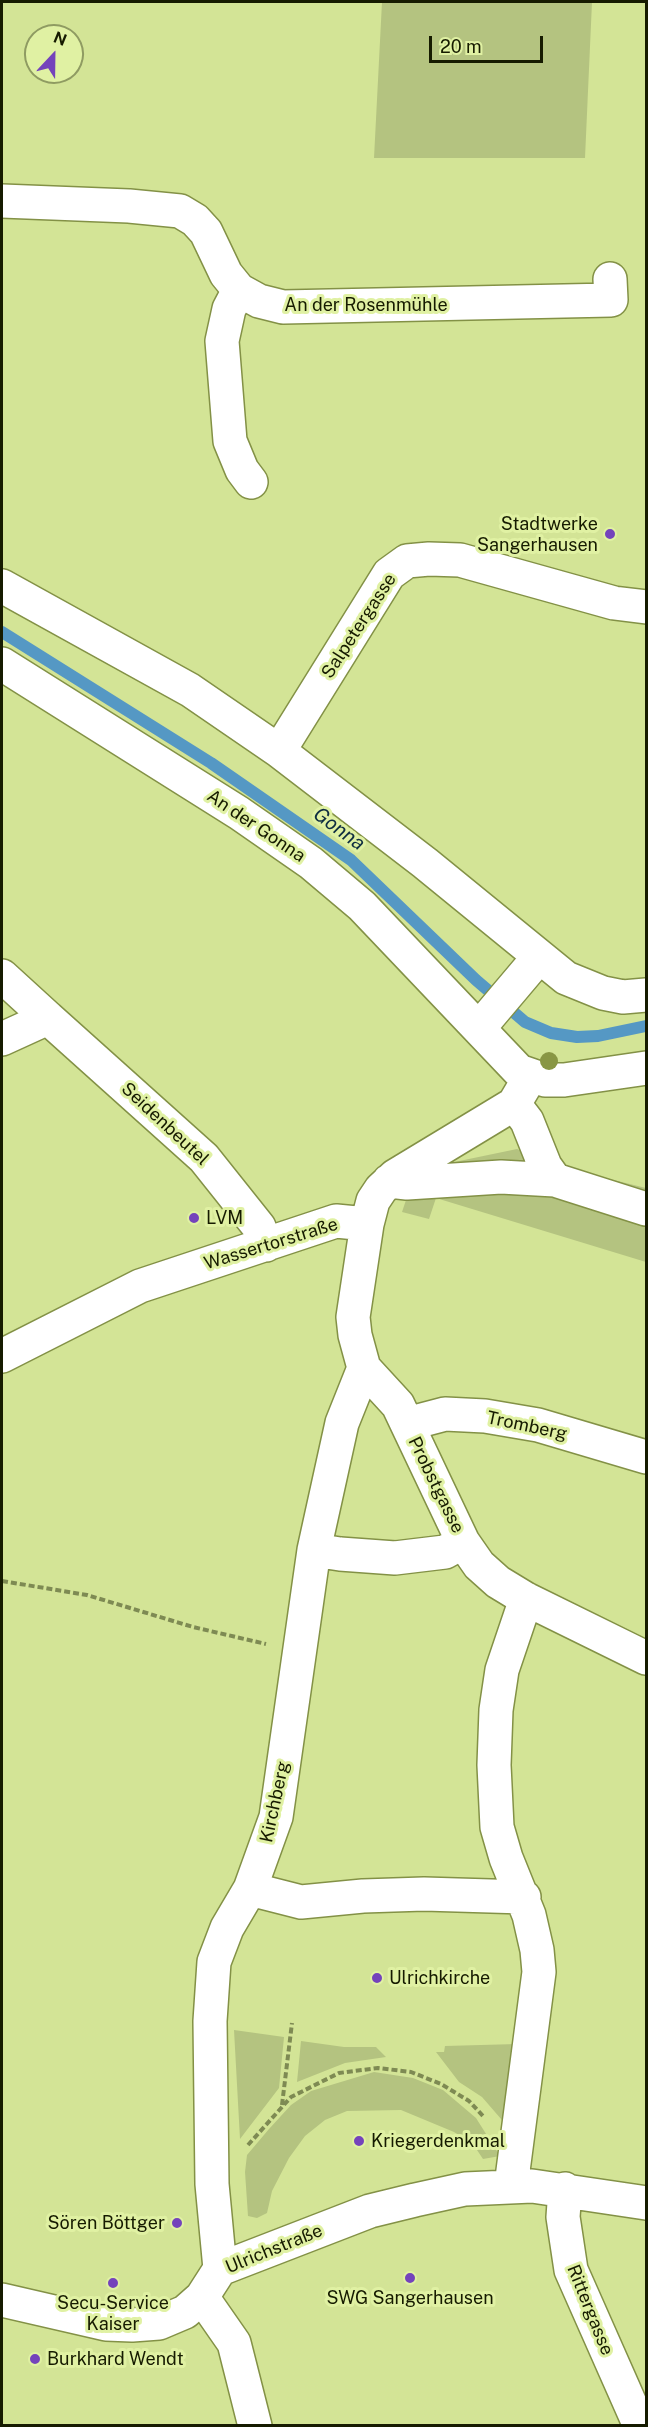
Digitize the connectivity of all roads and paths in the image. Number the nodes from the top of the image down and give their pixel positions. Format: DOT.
graph roads {
  1 [pos="2,201"];
  2 [pos="610,279"];
  3 [pos="239,290"];
  4 [pos="251,482"];
  5 [pos="2,586"];
  6 [pos="646,608"];
  7 [pos="2,664"];
  8 [pos="279,751"];
  9 [pos="531,966"];
  10 [pos="2,976"];
  11 [pos="646,995"];
  12 [pos="48,1018"];
  13 [pos="487,1019"];
  14 [pos="2,1039"];
  15 [pos="646,1068"];
  16 [pos="522,1090"];
  17 [pos="555,1180"];
  18 [pos="389,1181"];
  19 [pos="646,1209"];
  20 [pos="367,1224"];
  21 [pos="266,1245"];
  22 [pos="2,1356"];
  23 [pos="364,1368"];
  24 [pos="407,1424"];
  25 [pos="646,1457"];
  26 [pos="463,1542"];
  27 [pos="314,1550"];
  28 [pos="2,1581"];
  29 [pos="526,1599"];
  30 [pos="301,1653"];
  31 [pos="646,1658"];
  32 [pos="250,1889"];
  33 [pos="524,1897"];
  34 [pos="292,2023"];
  35 [pos="282,2105"];
  36 [pos="514,2171"];
  37 [pos="212,2184"];
  38 [pos="565,2189"];
  39 [pos="646,2203"];
  40 [pos="220,2269"];
  41 [pos="202,2297"];
  42 [pos="2,2300"];
  43 [pos="255,2426"];
  44 [pos="640,2426"];
  1 -- 3 [label="street"];
  2 -- 3 [label="street, An der Rosenmühle"];
  3 -- 4 [label="street"];
  5 -- 8 [label="street"];
  6 -- 8 [label="street, Salpetergasse"];
  7 -- 13 [label="street, An der Gonna"];
  8 -- 9 [label="street"];
  9 -- 11 [label="street"];
  9 -- 13 [label="street"];
  10 -- 12 [label="street, Seidenbeutel"];
  12 -- 14 [label="street"];
  12 -- 21 [label="street, Seidenbeutel"];
  13 -- 16 [label="street, An der Gonna"];
  15 -- 16 [label="street"];
  16 -- 17 [label="street"];
  16 -- 18 [label="street"];
  17 -- 18 [label="street"];
  17 -- 19 [label="street"];
  18 -- 20 [label="street"];
  20 -- 21 [label="street, Wassertorstraße"];
  20 -- 23 [label="street"];
  21 -- 22 [label="street, Wassertorstraße"];
  23 -- 24 [label="street, Probstgasse"];
  23 -- 27 [label="street, Kirchberg"];
  24 -- 25 [label="street, Tromberg"];
  24 -- 26 [label="street, Probstgasse"];
  26 -- 27 [label="street"];
  26 -- 29 [label="street, Probstgasse"];
  27 -- 30 [label="street, Kirchberg"];
  28 -- 30 [label="path"];
  29 -- 31 [label="street, Probstgasse"];
  29 -- 33 [label="street"];
  30 -- 32 [label="street, Kirchberg"];
  32 -- 33 [label="street"];
  32 -- 37 [label="street, Kirchberg"];
  33 -- 36 [label="street"];
  34 -- 35 [label="path"];
  35 -- 36 [label="path"];
  35 -- 37 [label="path"];
  36 -- 38 [label="street, Ulrichstraße"];
  36 -- 40 [label="street, Ulrichstraße"];
  37 -- 40 [label="street, Kirchberg"];
  38 -- 39 [label="street, Ulrichstraße"];
  38 -- 44 [label="street, Rittergasse"];
  40 -- 41 [label="street, Ulrichstraße"];
  41 -- 42 [label="street, Ulrichstraße"];
  41 -- 43 [label="street"];
}
